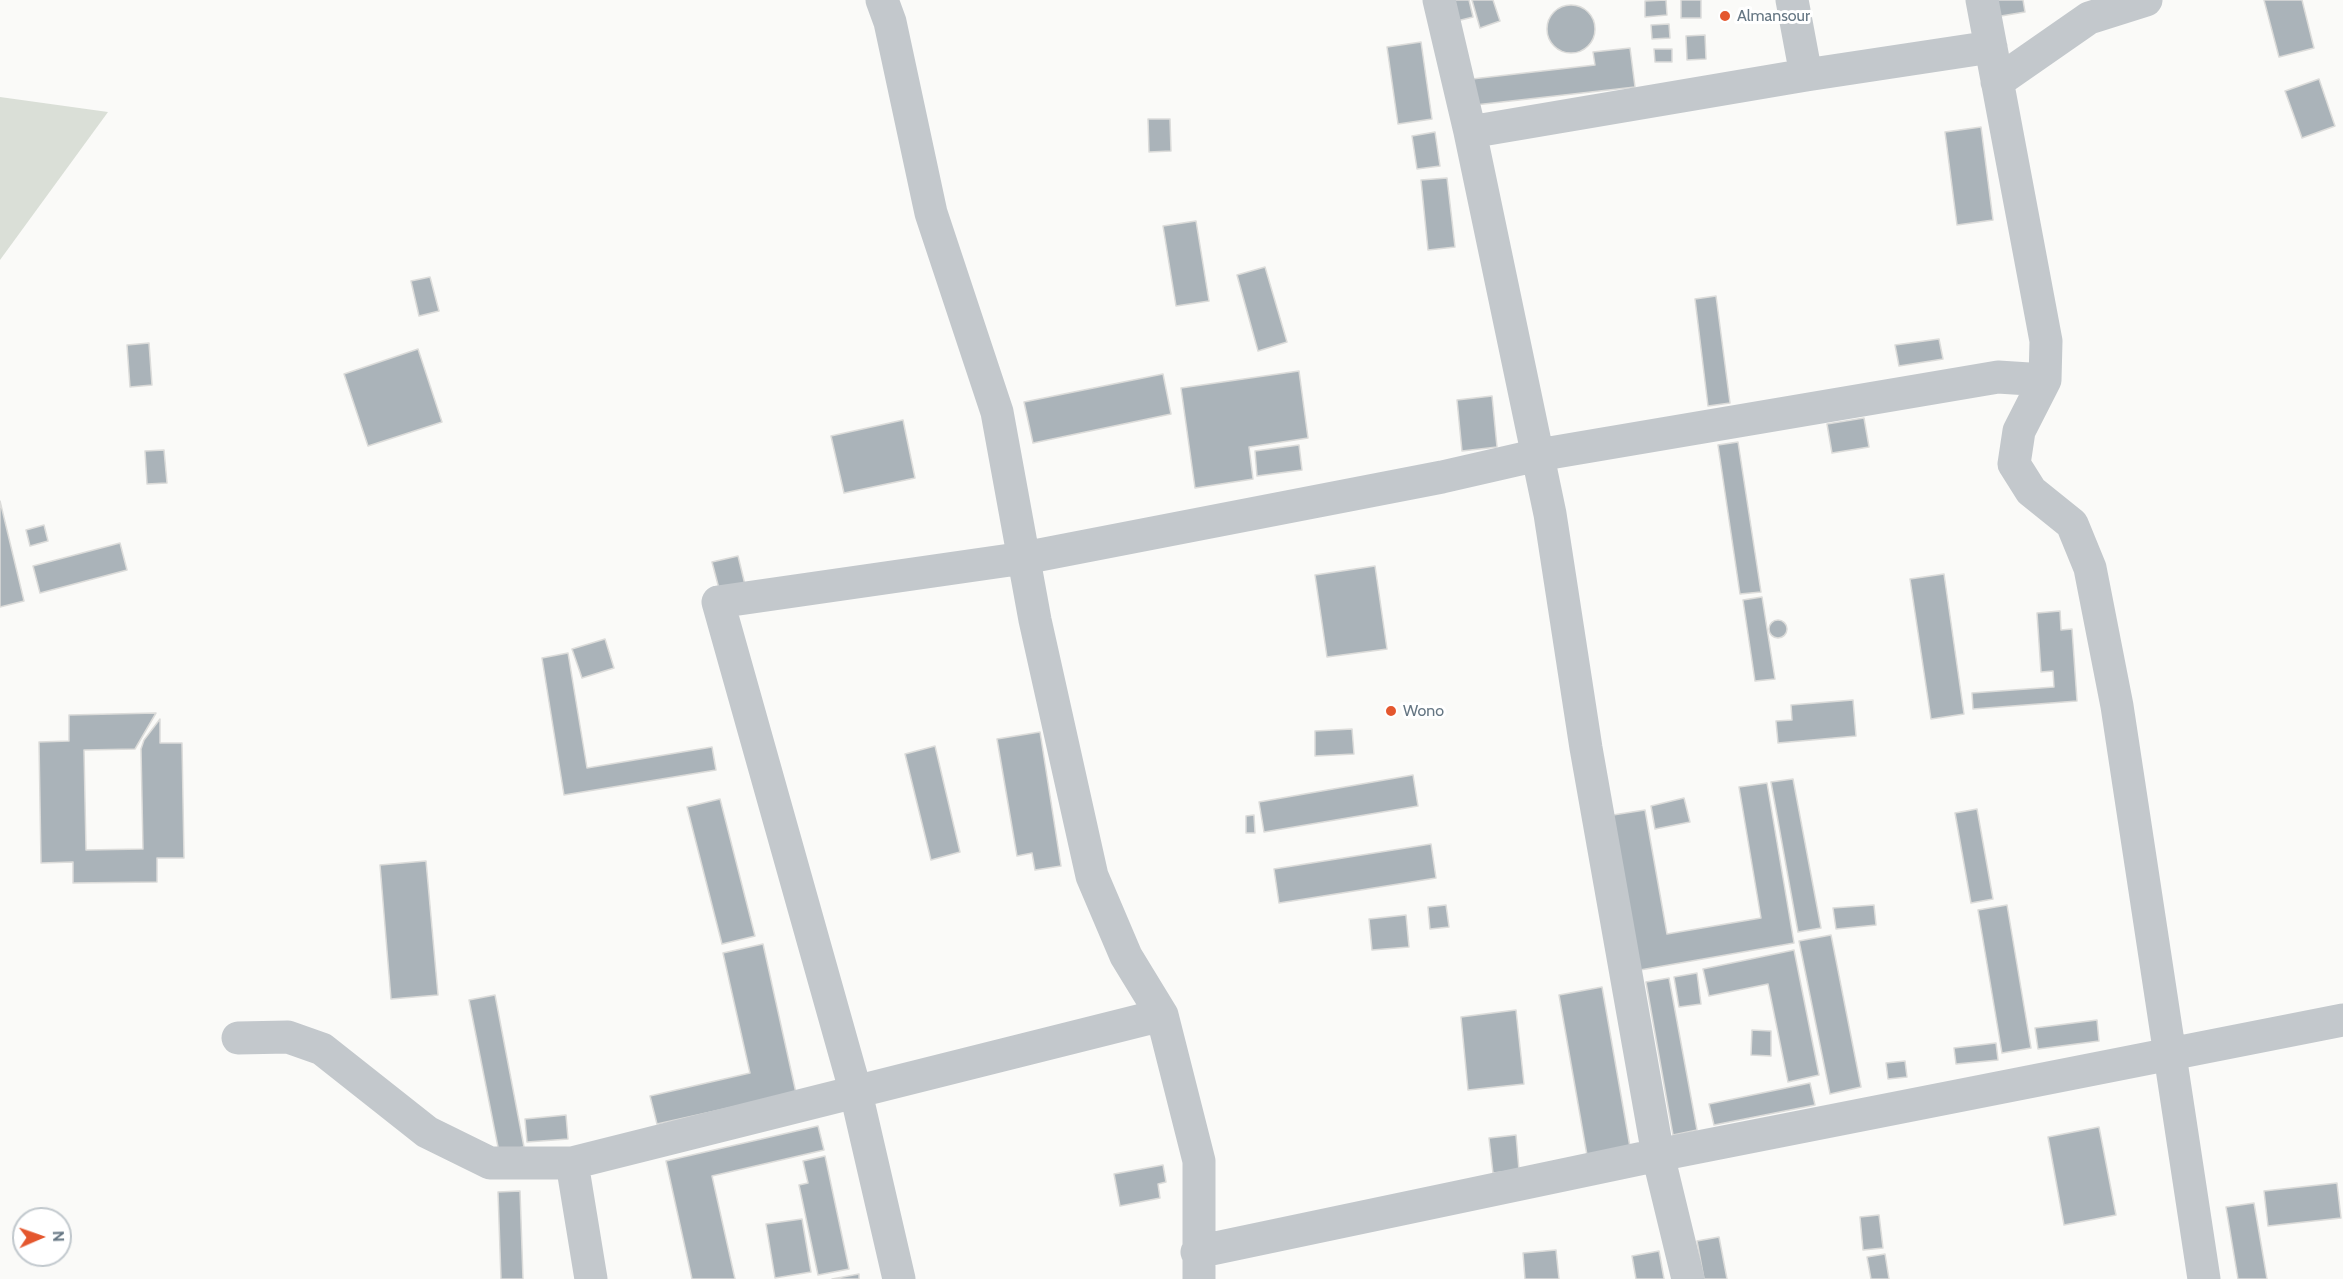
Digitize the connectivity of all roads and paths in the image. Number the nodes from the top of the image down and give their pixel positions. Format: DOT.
graph roads {
  1 [pos="882,0"];
  2 [pos="1439,0"];
  3 [pos="1792,0"];
  4 [pos="1982,0"];
  5 [pos="2146,0"];
  6 [pos="1991,47"];
  7 [pos="1806,75"];
  8 [pos="1998,82"];
  9 [pos="1470,132"];
  10 [pos="2045,380"];
  11 [pos="1538,454"];
  12 [pos="1024,558"];
  13 [pos="1162,1015"];
  14 [pos="2343,1020"];
  15 [pos="238,1038"];
  16 [pos="2168,1054"];
  17 [pos="856,1093"];
  18 [pos="1658,1155"];
  19 [pos="572,1163"];
  20 [pos="1198,1266"];
  21 [pos="591,1279"];
  22 [pos="899,1279"];
  23 [pos="1688,1279"];
  24 [pos="2204,1279"];
  1 -- 12 [label="street"];
  2 -- 9 [label="street"];
  3 -- 7 [label="street"];
  4 -- 6 [label="street"];
  5 -- 8 [label="street"];
  6 -- 7 [label="street"];
  6 -- 8 [label="street"];
  7 -- 9 [label="street"];
  8 -- 10 [label="street"];
  9 -- 11 [label="street"];
  10 -- 11 [label="street"];
  10 -- 16 [label="street"];
  11 -- 12 [label="street"];
  11 -- 18 [label="street"];
  12 -- 13 [label="street"];
  12 -- 17 [label="street"];
  13 -- 17 [label="street"];
  13 -- 20 [label="street"];
  14 -- 16 [label="street"];
  15 -- 19 [label="street"];
  16 -- 18 [label="street"];
  16 -- 24 [label="street"];
  17 -- 19 [label="street"];
  17 -- 22 [label="street"];
  18 -- 20 [label="street"];
  18 -- 23 [label="street"];
  19 -- 21 [label="street"];
}
